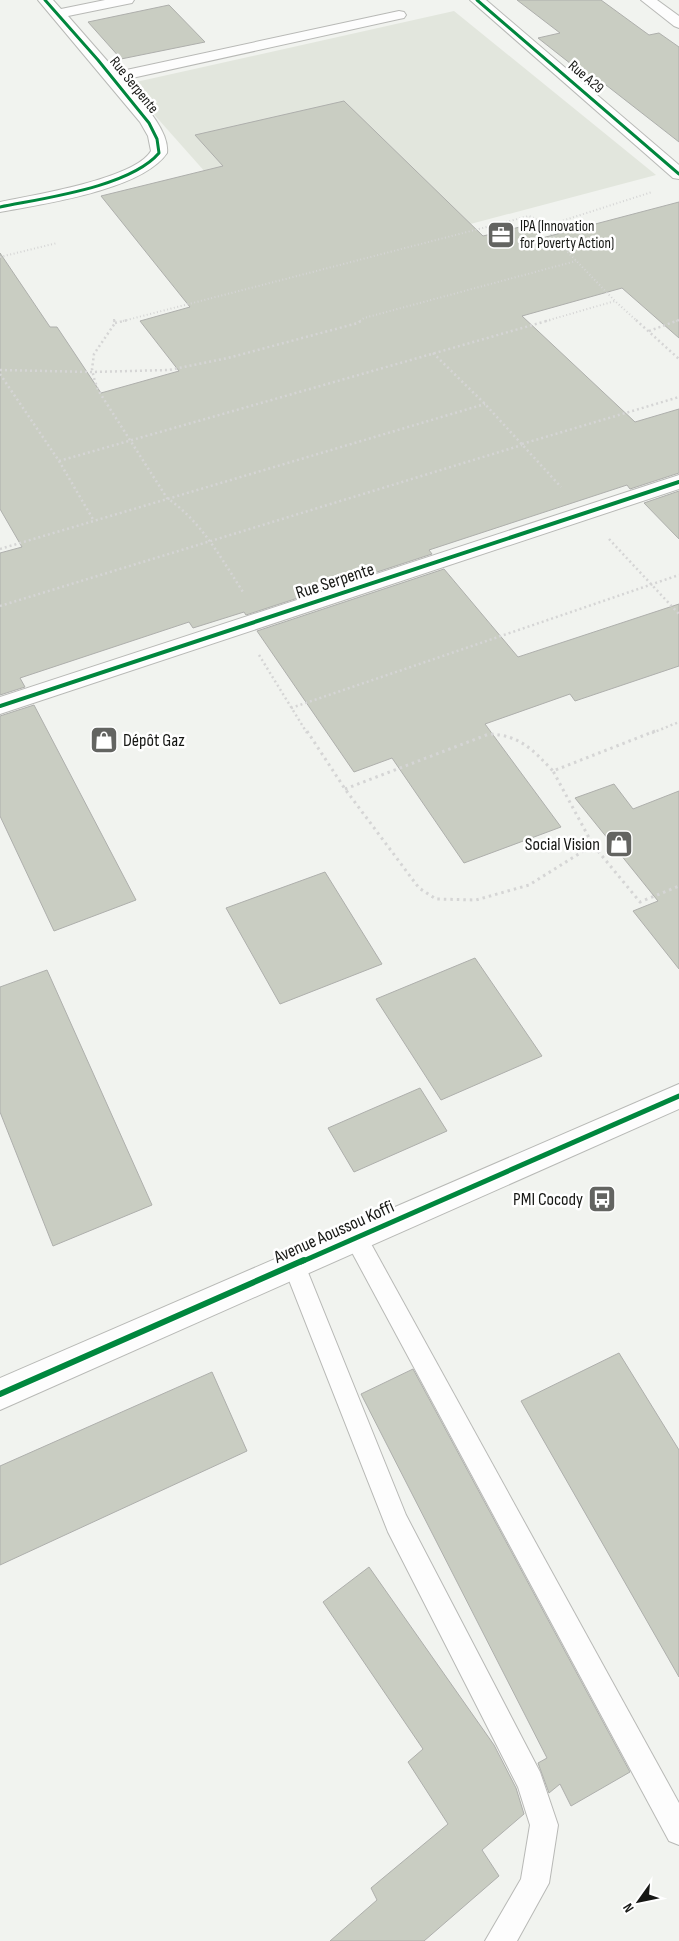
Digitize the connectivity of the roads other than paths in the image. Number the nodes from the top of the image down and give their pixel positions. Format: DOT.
graph roads {
  1 [pos="45,0"];
  2 [pos="126,0"];
  3 [pos="476,0"];
  4 [pos="648,0"];
  5 [pos="58,14"];
  6 [pos="399,15"];
  7 [pos="679,23"];
  8 [pos="113,78"];
  9 [pos="679,174"];
  10 [pos="0,207"];
  11 [pos="679,482"];
  12 [pos="0,706"];
  13 [pos="679,1096"];
  14 [pos="356,1238"];
  15 [pos="294,1265"];
  16 [pos="0,1394"];
  17 [pos="679,1831"];
  18 [pos="500,1941"];
  1 -- 5 [label="street, Rue Serpente"];
  2 -- 5 [label="street"];
  3 -- 9 [label="street, Rue A29"];
  4 -- 7 [label="street"];
  5 -- 8 [label="street, Rue Serpente"];
  6 -- 8 [label="street"];
  8 -- 10 [label="street, Rue Serpente"];
  11 -- 12 [label="street, Rue Serpente"];
  13 -- 14 [label="street, Avenue Aoussou Koffi"];
  14 -- 15 [label="street, Avenue Aoussou Koffi"];
  14 -- 17 [label="lane"];
  15 -- 16 [label="street, Avenue Aoussou Koffi"];
  15 -- 18 [label="lane"];
}
